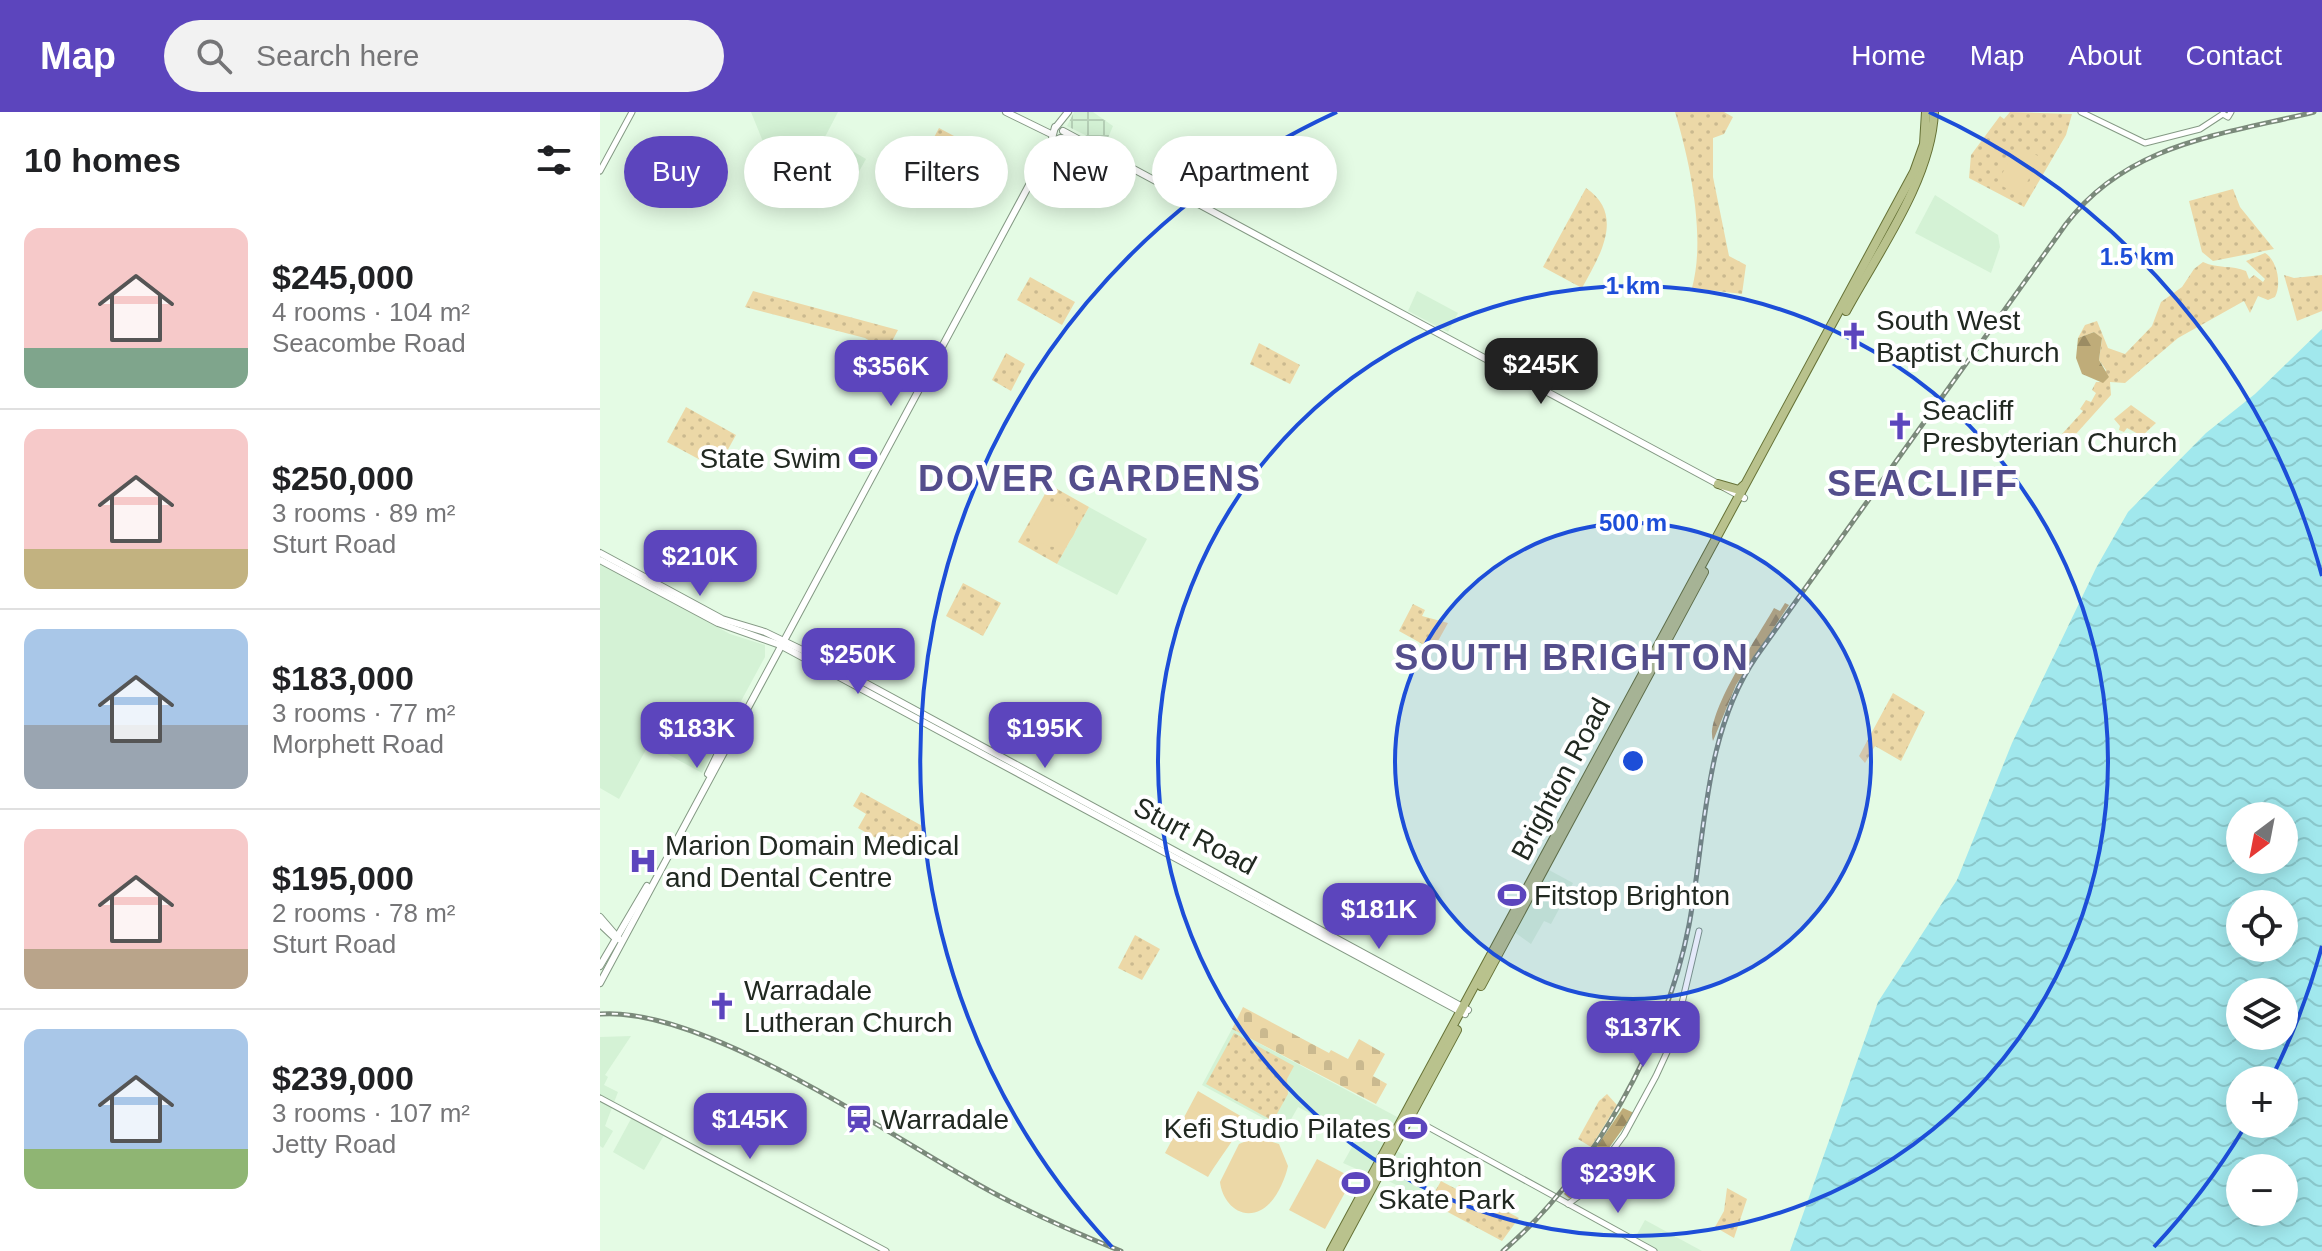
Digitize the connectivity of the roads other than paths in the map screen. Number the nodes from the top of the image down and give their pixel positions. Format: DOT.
graph roads {
  1 [pos="632,112"];
  2 [pos="1006,112"];
  3 [pos="1068,112"];
  4 [pos="1926,112"];
  5 [pos="1934,112"];
  6 [pos="2081,112"];
  7 [pos="2231,112"];
  8 [pos="2223,113"];
  9 [pos="1057,133"];
  10 [pos="1922,160"];
  11 [pos="600,171"];
  12 [pos="1750,479"];
  13 [pos="1718,484"];
  14 [pos="1731,491"];
  15 [pos="1742,497"];
  16 [pos="1731,513"];
  17 [pos="600,553"];
  18 [pos="600,560"];
  19 [pos="673,596"];
  20 [pos="787,631"];
  21 [pos="765,632"];
  22 [pos="771,641"];
  23 [pos="781,642"];
  24 [pos="791,651"];
  25 [pos="773,658"];
  26 [pos="600,917"];
  27 [pos="626,923"];
  28 [pos="604,927"];
  29 [pos="1699,931"];
  30 [pos="619,939"];
  31 [pos="606,956"];
  32 [pos="600,966"];
  33 [pos="600,983"];
  34 [pos="1463,1008"];
  35 [pos="600,1098"];
  36 [pos="1408,1116"];
  37 [pos="1568,1204"];
  38 [pos="886,1251"];
  39 [pos="1331,1251"];
  40 [pos="1338,1251"];
  41 [pos="1654,1251"];
  1 -- 11 [label="street"];
  2 -- 9 [label="main road"];
  3 -- 9 [label="main road"];
  4 -- 10 [label="main road"];
  5 -- 10 [label="main road"];
  6 -- 8 [label="street"];
  7 -- 8 [label="street"];
  9 -- 13 [label="main road"];
  9 -- 20 [label="main road"];
  10 -- 12 [label="main road, Brighton Road"];
  10 -- 15 [label="main road, Brighton Road"];
  12 -- 13 [label="main road"];
  12 -- 15 [label="main road, Brighton Road"];
  13 -- 14 [label="main road"];
  14 -- 15 [label="main road"];
  14 -- 16 [label="main road"];
  15 -- 16 [label="main road, Brighton Road"];
  15 -- 34 [label="main road, Brighton Road"];
  16 -- 34 [label="main road, Brighton Road"];
  17 -- 19 [label="main road, Sturt Road"];
  18 -- 19 [label="main road, Sturt Road"];
  19 -- 21 [label="main road, Sturt Road"];
  19 -- 22 [label="main road, Sturt Road"];
  20 -- 21 [label="main road"];
  20 -- 23 [label="main road"];
  21 -- 23 [label="main road, Sturt Road"];
  22 -- 23 [label="main road, Sturt Road"];
  22 -- 25 [label="main road"];
  23 -- 24 [label="main road, Sturt Road"];
  23 -- 25 [label="main road"];
  23 -- 34 [label="main road, Sturt Road"];
  24 -- 25 [label="main road"];
  24 -- 34 [label="main road, Sturt Road"];
  25 -- 27 [label="main road"];
  25 -- 30 [label="main road"];
  26 -- 28 [label="main road"];
  27 -- 28 [label="main road"];
  27 -- 30 [label="main road"];
  28 -- 30 [label="main road"];
  28 -- 31 [label="main road"];
  29 -- 37 [label="street"];
  30 -- 31 [label="main road"];
  30 -- 33 [label="main road"];
  31 -- 32 [label="main road"];
  34 -- 36 [label="main road, Brighton Road"];
  35 -- 38 [label="street"];
  36 -- 37 [label="street"];
  36 -- 39 [label="main road, Brighton Road"];
  36 -- 40 [label="main road, Brighton Road"];
  37 -- 41 [label="street"];
}
